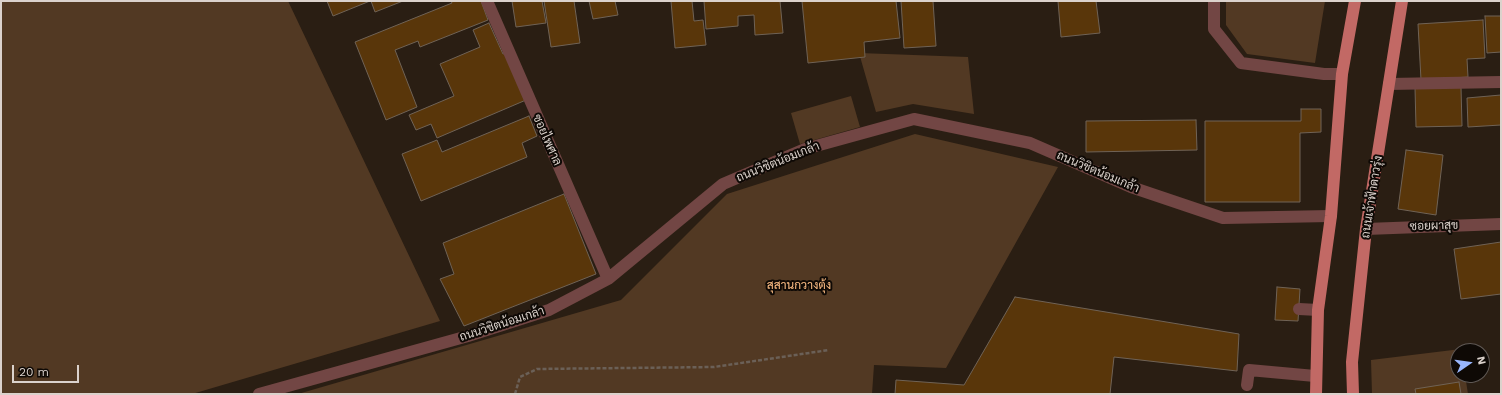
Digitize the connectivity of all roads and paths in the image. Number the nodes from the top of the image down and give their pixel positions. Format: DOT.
graph roads {
  1 [pos="487,1"];
  2 [pos="1214,1"];
  3 [pos="1355,1"];
  4 [pos="1402,1"];
  5 [pos="1342,74"];
  6 [pos="1501,82"];
  7 [pos="1389,84"];
  8 [pos="1331,216"];
  9 [pos="1501,224"];
  10 [pos="1366,230"];
  11 [pos="608,279"];
  12 [pos="1298,309"];
  13 [pos="1318,310"];
  14 [pos="829,350"];
  15 [pos="1315,376"];
  16 [pos="1247,385"];
  17 [pos="259,394"];
  18 [pos="515,394"];
  19 [pos="1316,394"];
  20 [pos="1353,394"];
  1 -- 11 [label="street, ซอยไพศาล"];
  2 -- 5 [label="street"];
  3 -- 5 [label="main road"];
  4 -- 7 [label="main road, ถนนเจ้าฟ้าดาวรุ่ง"];
  5 -- 8 [label="main road"];
  6 -- 7 [label="street"];
  7 -- 10 [label="main road, ถนนเจ้าฟ้าดาวรุ่ง"];
  8 -- 11 [label="street, ถนนวิชิตน้อมเกล้า"];
  8 -- 13 [label="main road"];
  9 -- 10 [label="street, ซอยผาสุข"];
  10 -- 20 [label="main road, ถนนเจ้าฟ้าดาวรุ่ง"];
  11 -- 17 [label="street, ถนนวิชิตน้อมเกล้า"];
  12 -- 13 [label="street"];
  13 -- 15 [label="main road"];
  14 -- 18 [label="path"];
  15 -- 16 [label="street"];
  15 -- 19 [label="main road"];
}
